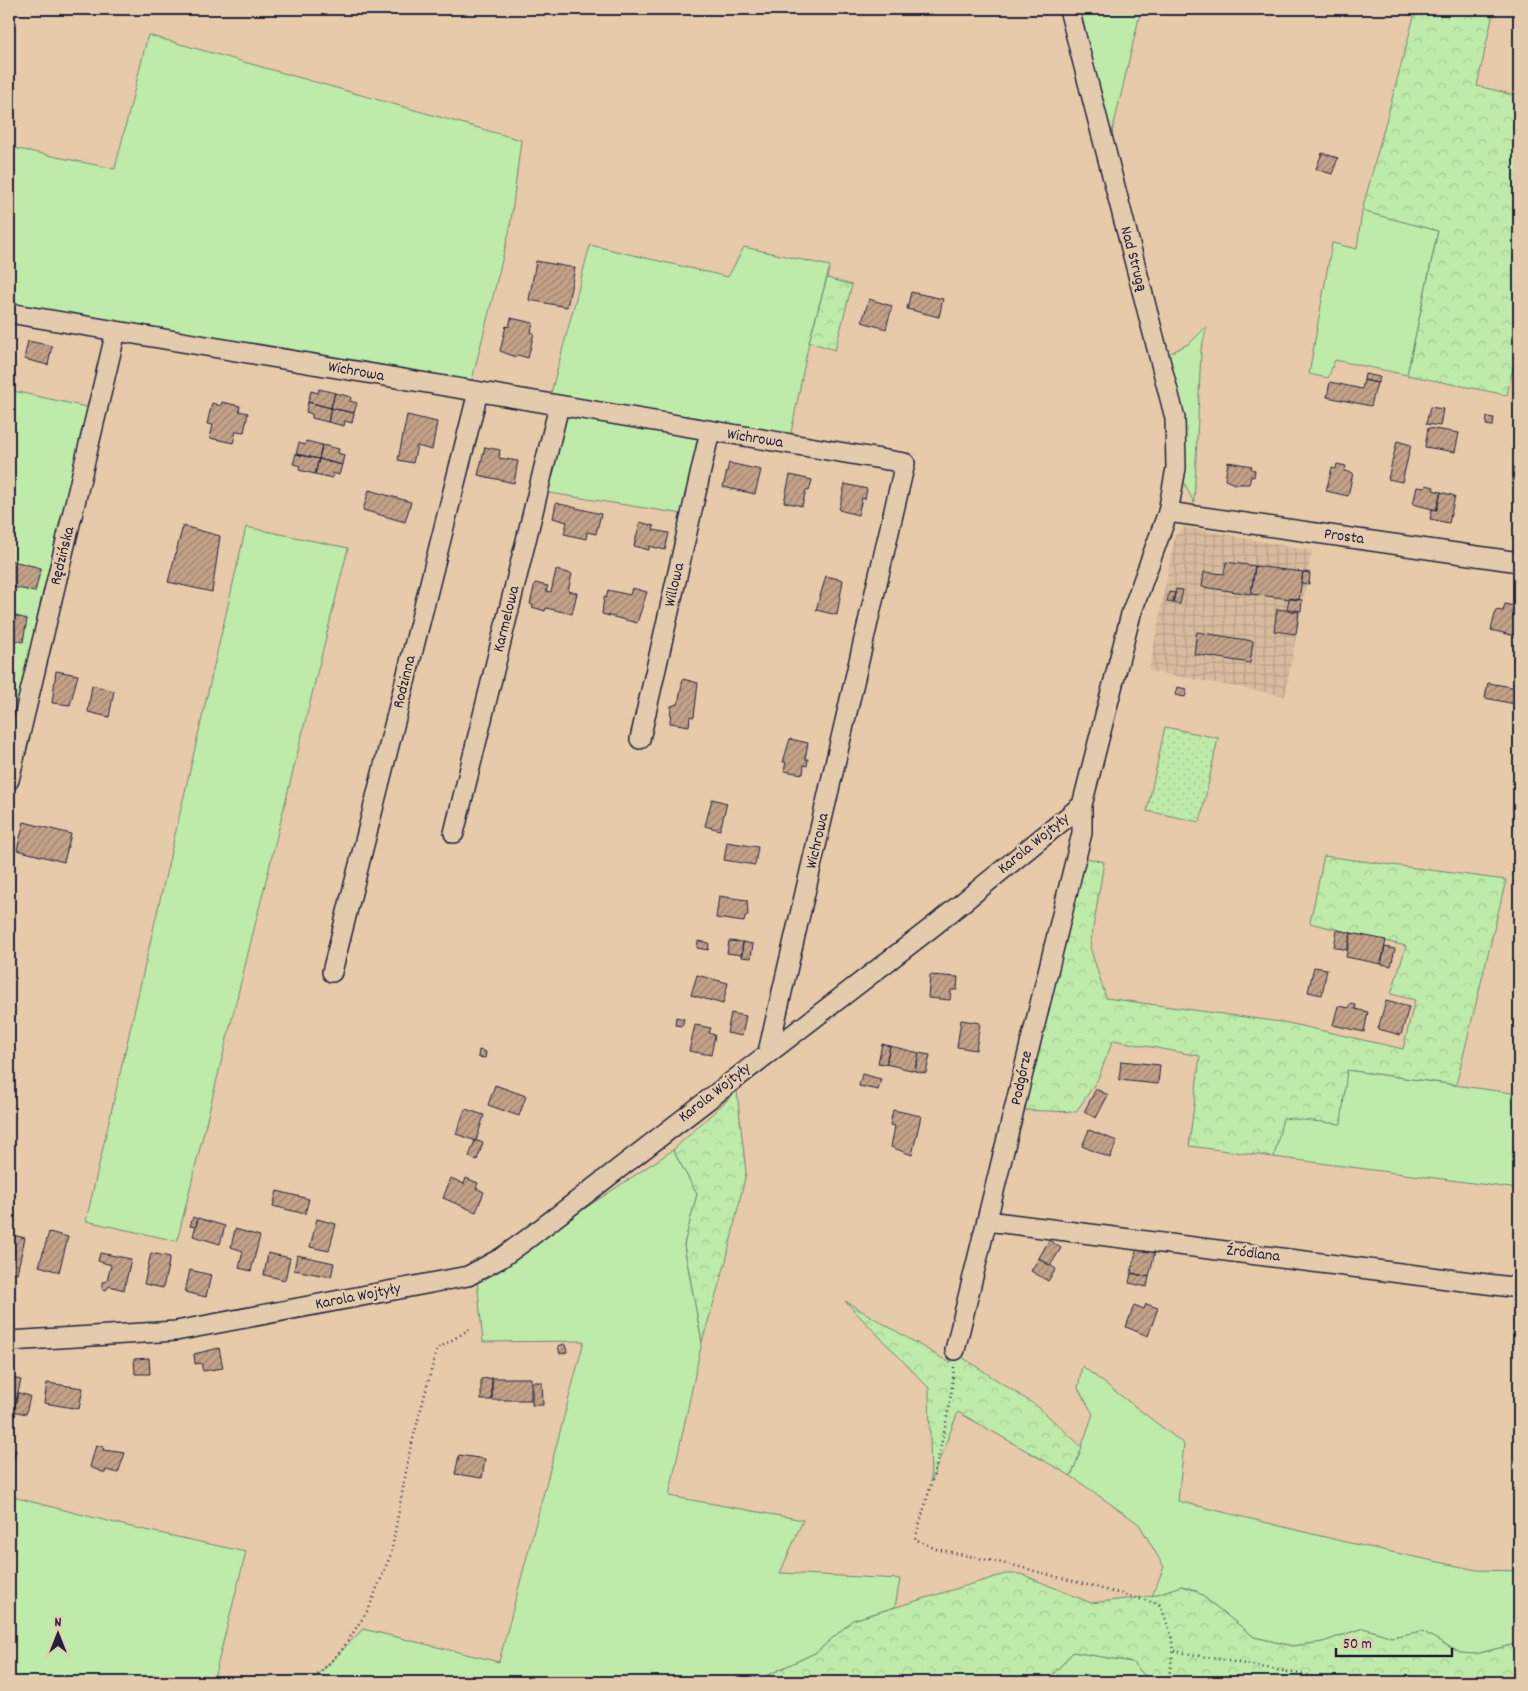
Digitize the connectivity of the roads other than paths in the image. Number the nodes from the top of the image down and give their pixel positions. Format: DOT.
graph roads {
  1 [pos="1069,9"];
  2 [pos="9,313"];
  3 [pos="116,331"];
  4 [pos="478,392"];
  5 [pos="559,406"];
  6 [pos="710,431"];
  7 [pos="1168,512"];
  8 [pos="1519,562"];
  9 [pos="640,739"];
  10 [pos="9,780"];
  11 [pos="1082,805"];
  12 [pos="454,833"];
  13 [pos="332,972"];
  14 [pos="768,1052"];
  15 [pos="986,1221"];
  16 [pos="1519,1288"];
  17 [pos="9,1341"];
  18 [pos="955,1350"];
  1 -- 7 [label="street, Nad Strugą"];
  2 -- 3 [label="street, Wichrowa"];
  3 -- 4 [label="street, Wichrowa"];
  3 -- 10 [label="street, Rędzińska"];
  4 -- 5 [label="street, Wichrowa"];
  4 -- 13 [label="street, Rodzinna"];
  5 -- 6 [label="street, Wichrowa"];
  5 -- 12 [label="street, Karmelowa"];
  6 -- 9 [label="street, Willowa"];
  6 -- 14 [label="street, Wichrowa"];
  7 -- 8 [label="street, Prosta"];
  7 -- 11 [label="street, Karola Wojtyły"];
  11 -- 14 [label="street, Karola Wojtyły"];
  11 -- 15 [label="street, Podgórze"];
  14 -- 17 [label="street, Karola Wojtyły"];
  15 -- 16 [label="street, Źródlana"];
  15 -- 18 [label="street, Podgórze"];
}
